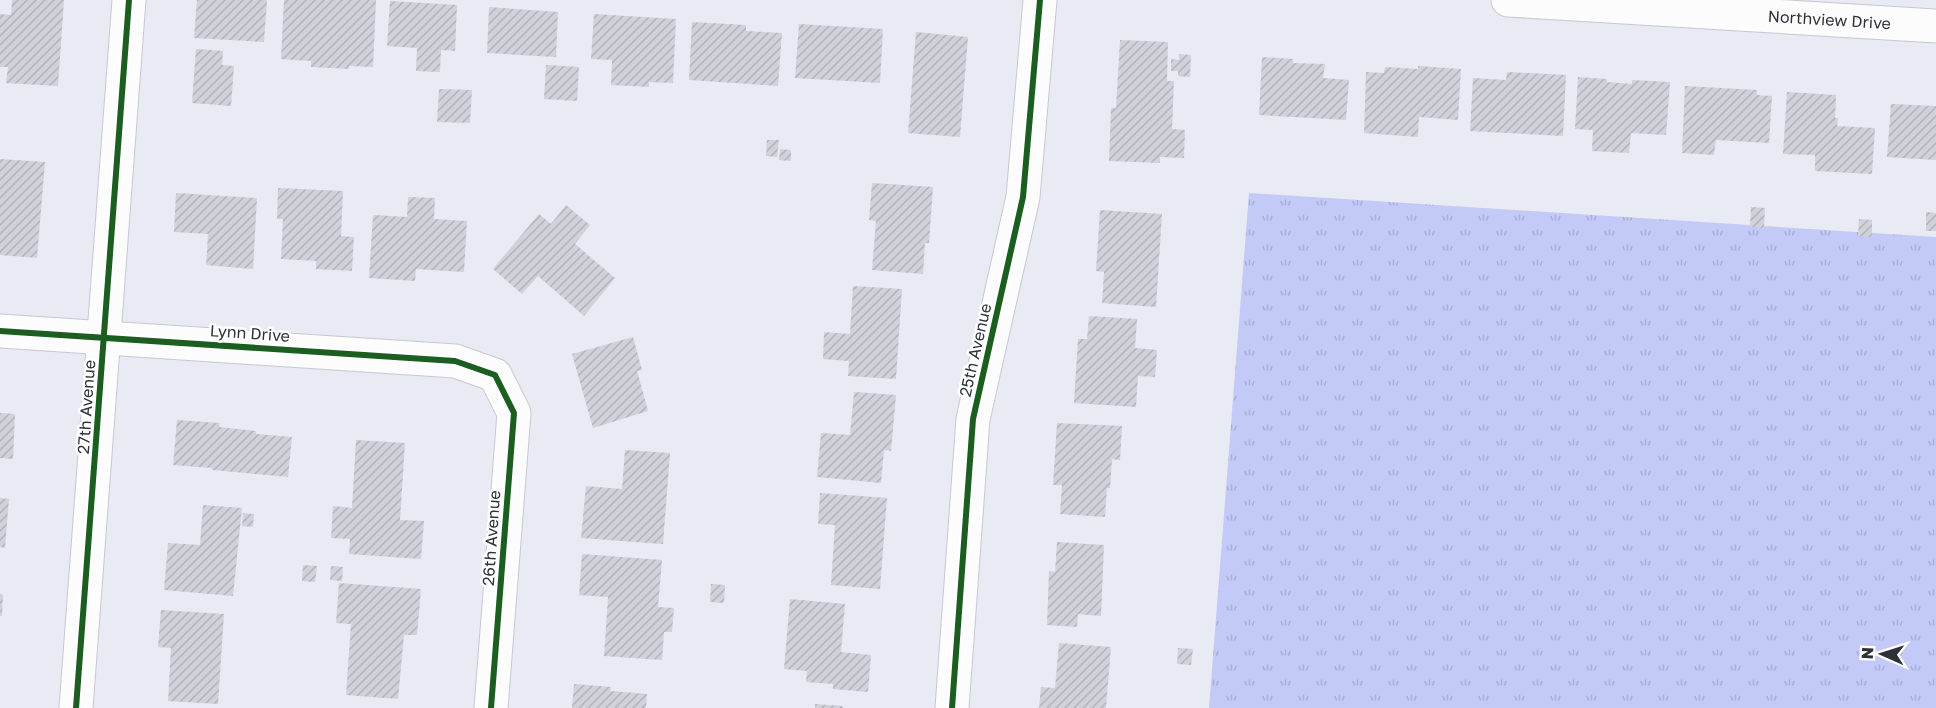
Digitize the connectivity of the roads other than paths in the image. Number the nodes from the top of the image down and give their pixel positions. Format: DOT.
graph roads {
  1 [pos="129,0"];
  2 [pos="1040,0"];
  3 [pos="1508,0"];
  4 [pos="1936,26"];
  5 [pos="0,331"];
  6 [pos="104,337"];
  7 [pos="495,375"];
  8 [pos="76,708"];
  9 [pos="491,708"];
  10 [pos="952,708"];
  1 -- 6 [label="street, 27th Avenue"];
  2 -- 10 [label="street, 25th Avenue"];
  3 -- 4 [label="street, Northview Drive"];
  5 -- 6 [label="street, Lynn Drive"];
  6 -- 7 [label="street, Lynn Drive"];
  6 -- 8 [label="street, 27th Avenue"];
  7 -- 9 [label="street, 26th Avenue"];
}
